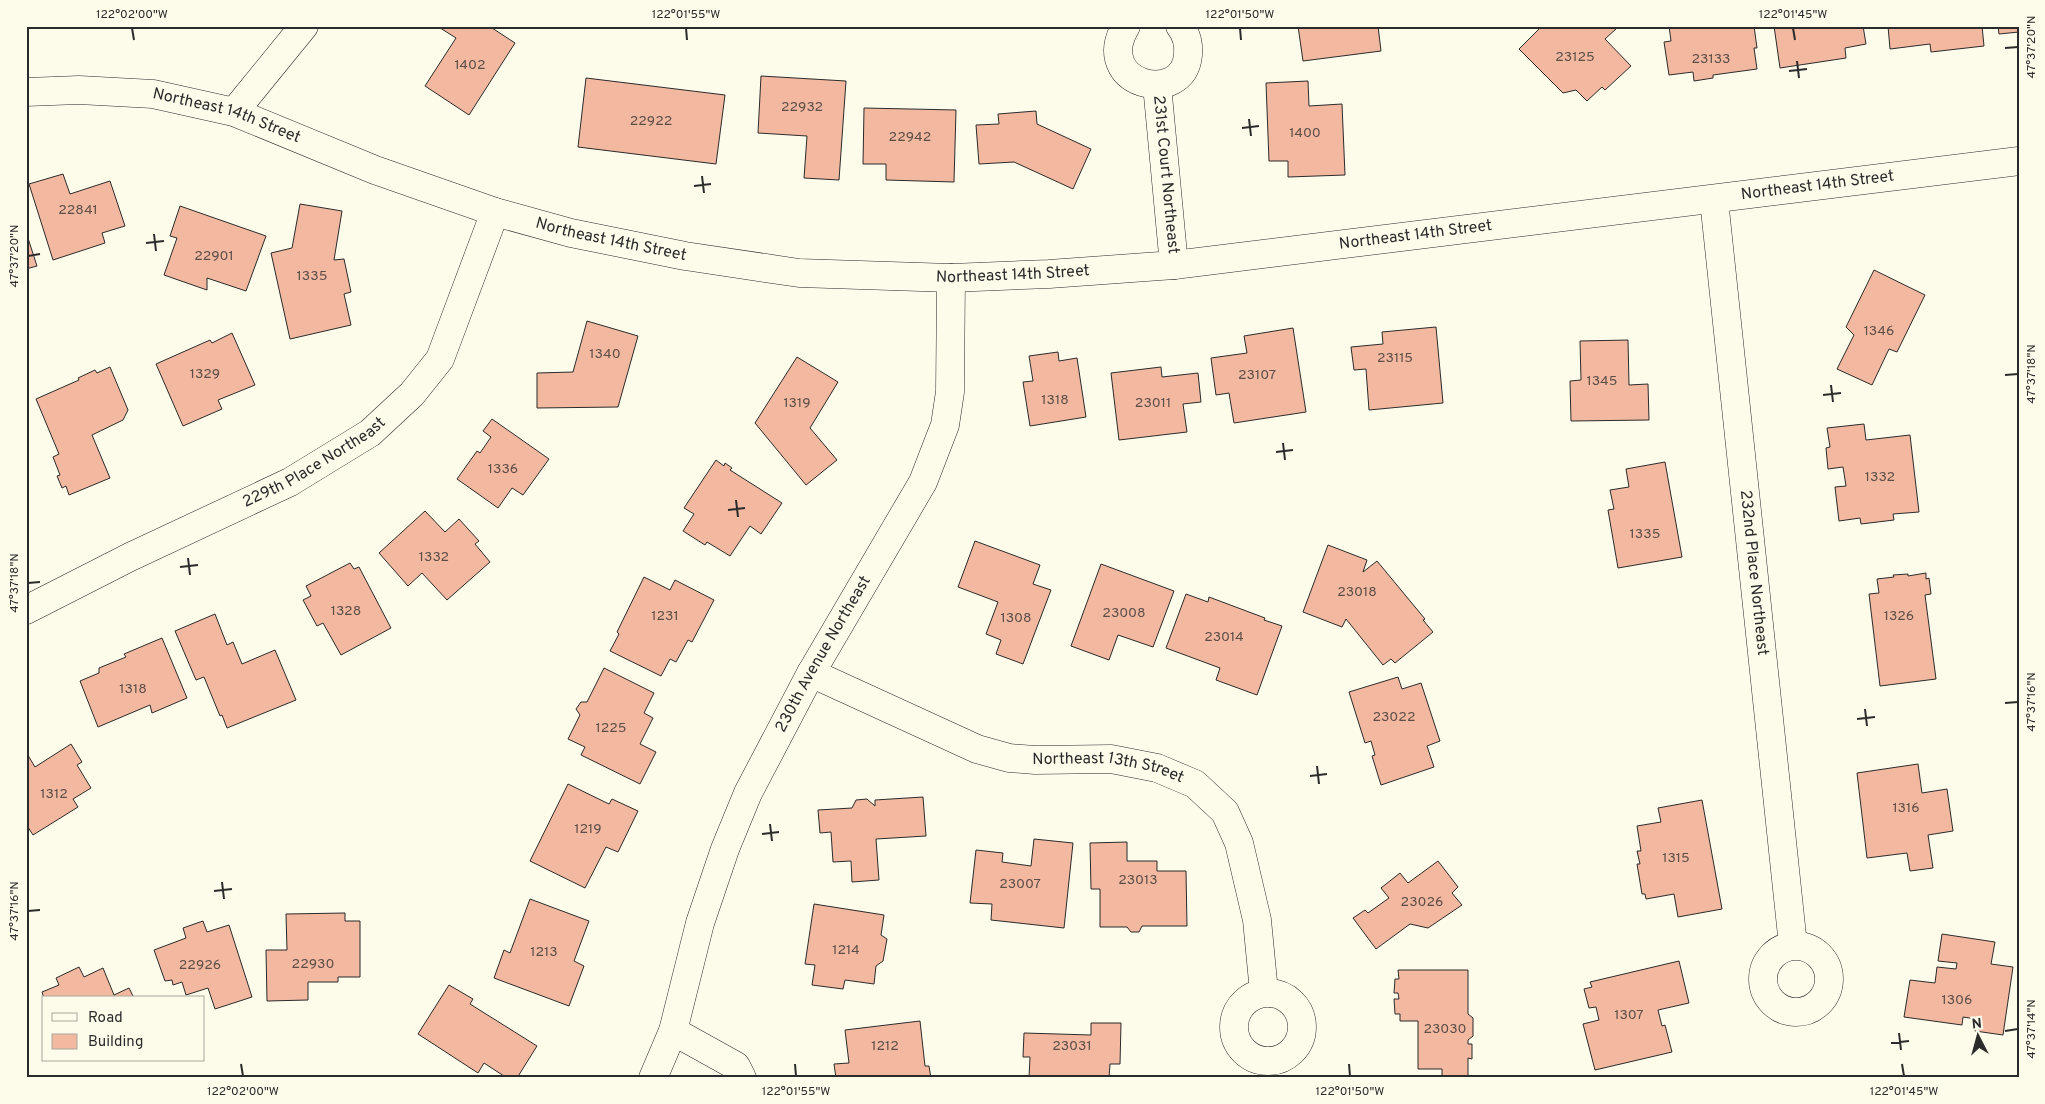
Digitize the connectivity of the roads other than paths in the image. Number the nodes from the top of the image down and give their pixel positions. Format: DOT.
graph roads {
  1 [pos="304,26"];
  2 [pos="1126,26"];
  3 [pos="1180,26"];
  4 [pos="1157,85"];
  5 [pos="26,92"];
  6 [pos="234,112"];
  7 [pos="2019,162"];
  8 [pos="1714,200"];
  9 [pos="495,212"];
  10 [pos="1174,265"];
  11 [pos="951,278"];
  12 [pos="26,610"];
  13 [pos="812,673"];
  14 [pos="1793,945"];
  15 [pos="1264,992"];
  16 [pos="673,1031"];
  17 [pos="653,1078"];
  18 [pos="742,1078"];
  1 -- 6 [label="street"];
  2 -- 4 [label="street, 231st Court Northeast"];
  3 -- 4 [label="street, 231st Court Northeast"];
  4 -- 10 [label="street, 231st Court Northeast"];
  5 -- 6 [label="street, Northeast 14th Street"];
  6 -- 9 [label="street, Northeast 14th Street"];
  7 -- 8 [label="street, Northeast 14th Street"];
  8 -- 10 [label="street, Northeast 14th Street"];
  8 -- 14 [label="street, 232nd Place Northeast"];
  9 -- 11 [label="street, Northeast 14th Street"];
  9 -- 12 [label="street, 229th Place Northeast"];
  10 -- 11 [label="street, Northeast 14th Street"];
  11 -- 13 [label="street, 230th Avenue Northeast"];
  13 -- 15 [label="street, Northeast 13th Street"];
  13 -- 16 [label="street, 230th Avenue Northeast"];
  16 -- 17 [label="street, 230th Avenue Northeast"];
  16 -- 18 [label="street"];
}
